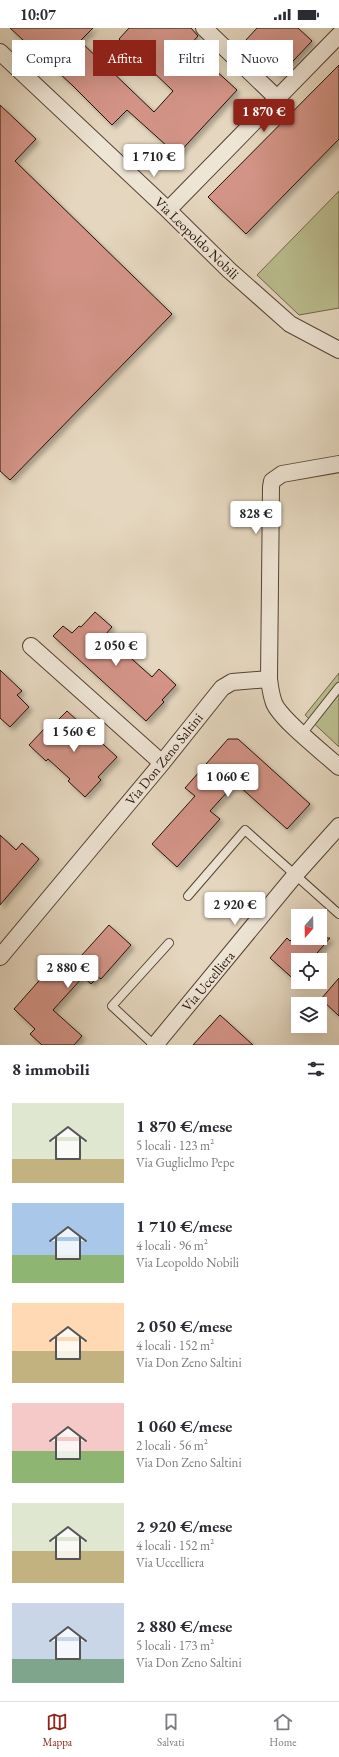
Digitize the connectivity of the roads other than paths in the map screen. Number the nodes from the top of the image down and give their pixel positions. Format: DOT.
graph roads {
  1 [pos="204,28"];
  2 [pos="339,35"];
  3 [pos="0,52"];
  4 [pos="278,99"];
  5 [pos="168,210"];
  6 [pos="290,324"];
  7 [pos="339,342"];
  8 [pos="339,350"];
  9 [pos="339,464"];
  10 [pos="31,646"];
  11 [pos="269,679"];
  12 [pos="339,687"];
  13 [pos="302,734"];
  14 [pos="162,763"];
  15 [pos="339,767"];
  16 [pos="339,826"];
  17 [pos="296,874"];
  18 [pos="188,896"];
  19 [pos="339,914"];
  20 [pos="169,943"];
  21 [pos="0,957"];
  22 [pos="154,1045"];
  1 -- 4 [label="street"];
  2 -- 4 [label="street"];
  3 -- 5 [label="street, Via Leopoldo Nobili"];
  4 -- 5 [label="street"];
  5 -- 6 [label="street, Via Leopoldo Nobili"];
  6 -- 7 [label="street, Via Leopoldo Nobili"];
  6 -- 8 [label="street, Via Leopoldo Nobili"];
  9 -- 11 [label="street"];
  10 -- 14 [label="street"];
  11 -- 13 [label="street"];
  11 -- 14 [label="street, Via Don Zeno Saltini"];
  12 -- 13 [label="lane"];
  13 -- 15 [label="street"];
  14 -- 21 [label="street, Via Don Zeno Saltini"];
  16 -- 17 [label="street, Via Uccelliera"];
  17 -- 18 [label="lane"];
  17 -- 19 [label="lane"];
  17 -- 22 [label="street, Via Uccelliera"];
  20 -- 22 [label="lane"];
}
